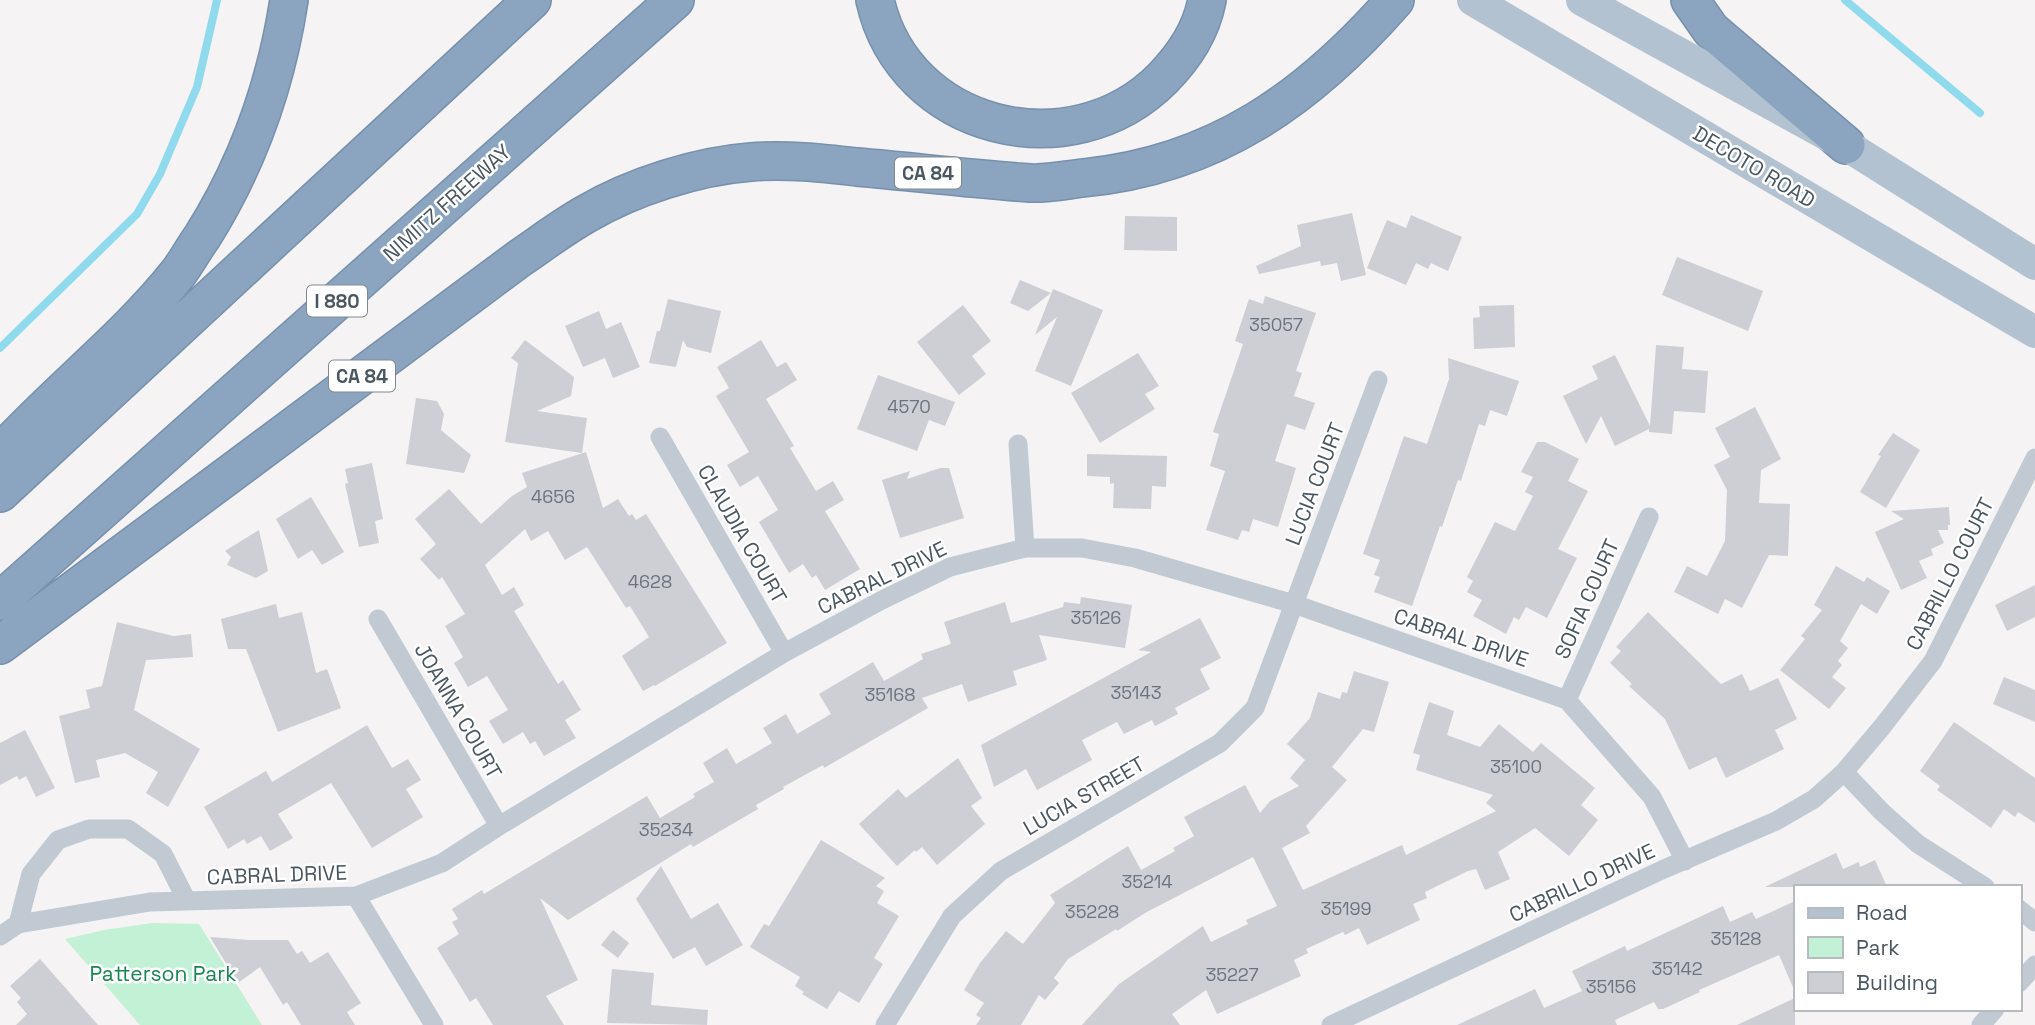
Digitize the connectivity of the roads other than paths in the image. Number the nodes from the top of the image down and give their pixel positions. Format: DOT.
graph roads {
  1 [pos="289,0"];
  2 [pos="532,0"];
  3 [pos="675,0"];
  4 [pos="875,0"];
  5 [pos="1207,0"];
  6 [pos="1395,0"];
  7 [pos="1474,0"];
  8 [pos="1582,0"];
  9 [pos="1690,0"];
  10 [pos="1846,145"];
  11 [pos="2035,264"];
  12 [pos="2008,316"];
  13 [pos="2035,332"];
  14 [pos="2035,353"];
  15 [pos="1378,380"];
  16 [pos="660,437"];
  17 [pos="1018,443"];
  18 [pos="0,454"];
  19 [pos="2035,458"];
  20 [pos="0,492"];
  21 [pos="1649,517"];
  22 [pos="1025,548"];
  23 [pos="0,601"];
  24 [pos="1294,604"];
  25 [pos="378,619"];
  26 [pos="0,645"];
  27 [pos="784,653"];
  28 [pos="1567,700"];
  29 [pos="1844,772"];
  30 [pos="499,826"];
  31 [pos="1685,862"];
  32 [pos="1981,885"];
  33 [pos="356,896"];
  34 [pos="187,901"];
  35 [pos="2021,911"];
  36 [pos="2035,922"];
  37 [pos="18,924"];
  38 [pos="0,936"];
  39 [pos="2035,965"];
  40 [pos="2021,981"];
  41 [pos="1993,1011"];
  42 [pos="434,1025"];
  43 [pos="885,1025"];
  44 [pos="1331,1025"];
  45 [pos="1981,1025"];
  1 -- 18 [label="highway"];
  2 -- 20 [label="highway"];
  3 -- 23 [label="highway, NIMITZ FREEWAY / I 880"];
  4 -- 5 [label="highway"];
  6 -- 26 [label="highway, CA 84"];
  7 -- 12 [label="main road, DECOTO ROAD"];
  8 -- 10 [label="main road"];
  9 -- 10 [label="highway"];
  10 -- 11 [label="main road"];
  12 -- 13 [label="main road, DECOTO ROAD"];
  12 -- 14 [label="main road"];
  15 -- 24 [label="street, LUCIA COURT"];
  16 -- 27 [label="street, CLAUDIA COURT"];
  17 -- 22 [label="street"];
  19 -- 29 [label="street, CABRILLO COURT"];
  21 -- 28 [label="street, SOFIA COURT"];
  22 -- 24 [label="street, CABRAL DRIVE"];
  22 -- 27 [label="street, CABRAL DRIVE"];
  24 -- 28 [label="street, CABRAL DRIVE"];
  24 -- 43 [label="street, LUCIA STREET"];
  25 -- 30 [label="street, JOANNA COURT"];
  27 -- 30 [label="street, CABRAL DRIVE"];
  28 -- 31 [label="street, CABRAL DRIVE"];
  29 -- 31 [label="street, CABRILLO DRIVE"];
  29 -- 32 [label="street"];
  30 -- 33 [label="street, CABRAL DRIVE"];
  31 -- 44 [label="street, CABRILLO DRIVE"];
  33 -- 34 [label="street, CABRAL DRIVE"];
  33 -- 42 [label="street"];
  34 -- 37 [label="street, CABRAL DRIVE"];
  34 -- 37 [label="street, CABRAL DRIVE"];
  35 -- 36 [label="street"];
  37 -- 38 [label="street, CABRAL DRIVE"];
  39 -- 40 [label="street"];
  41 -- 45 [label="street"];
}
